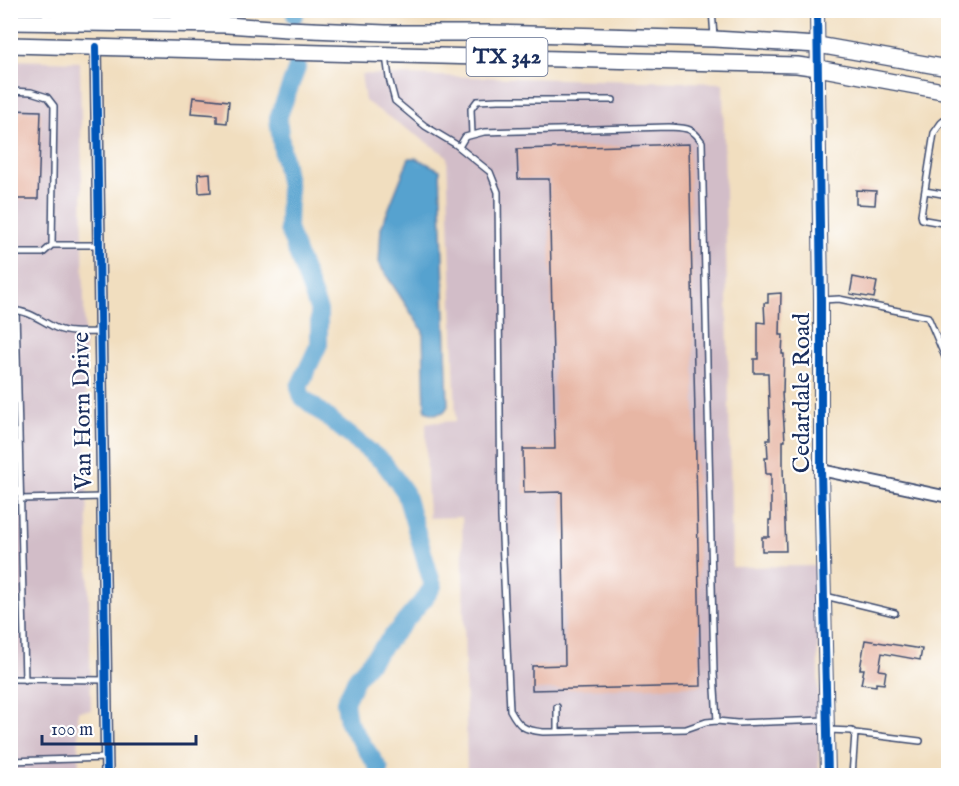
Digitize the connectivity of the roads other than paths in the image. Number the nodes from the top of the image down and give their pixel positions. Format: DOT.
graph roads {
  1 [pos="712,10"];
  2 [pos="817,10"];
  3 [pos="173,17"];
  4 [pos="19,18"];
  5 [pos="386,33"];
  6 [pos="714,39"];
  7 [pos="10,45"];
  8 [pos="818,45"];
  9 [pos="96,47"];
  10 [pos="386,54"];
  11 [pos="818,68"];
  12 [pos="948,68"];
  13 [pos="10,91"];
  14 [pos="948,92"];
  15 [pos="613,100"];
  16 [pos="947,120"];
  17 [pos="472,135"];
  18 [pos="459,147"];
  19 [pos="925,191"];
  20 [pos="948,195"];
  21 [pos="948,224"];
  22 [pos="52,245"];
  23 [pos="100,245"];
  24 [pos="10,253"];
  25 [pos="821,300"];
  26 [pos="13,310"];
  27 [pos="101,332"];
  28 [pos="948,364"];
  29 [pos="821,470"];
  30 [pos="104,496"];
  31 [pos="948,497"];
  32 [pos="20,499"];
  33 [pos="824,596"];
  34 [pos="895,613"];
  35 [pos="10,680"];
  36 [pos="25,680"];
  37 [pos="106,680"];
  38 [pos="556,707"];
  39 [pos="717,721"];
  40 [pos="826,725"];
  41 [pos="557,731"];
  42 [pos="855,733"];
  43 [pos="920,741"];
  44 [pos="107,758"];
  45 [pos="10,761"];
  46 [pos="107,776"];
  47 [pos="828,776"];
  48 [pos="852,776"];
  1 -- 6 [label="lane"];
  2 -- 8 [label="street, Cedardale Road"];
  3 -- 4 [label="main road, TX 342"];
  3 -- 5 [label="main road, TX 342"];
  5 -- 6 [label="main road, TX 342"];
  5 -- 10 [label="main road"];
  6 -- 8 [label="main road, TX 342"];
  7 -- 9 [label="main road, TX 342"];
  8 -- 11 [label="street, Cedardale Road"];
  8 -- 12 [label="main road, TX 342"];
  9 -- 10 [label="main road, TX 342"];
  9 -- 23 [label="street, Van Horn Drive"];
  10 -- 11 [label="main road, TX 342"];
  10 -- 18 [label="lane"];
  11 -- 14 [label="main road, TX 342"];
  11 -- 25 [label="street, Cedardale Road"];
  13 -- 22 [label="lane"];
  15 -- 17 [label="lane"];
  16 -- 19 [label="lane"];
  17 -- 18 [label="lane"];
  17 -- 39 [label="lane"];
  18 -- 41 [label="lane"];
  19 -- 20 [label="lane"];
  19 -- 21 [label="lane"];
  22 -- 23 [label="lane"];
  22 -- 24 [label="lane"];
  23 -- 27 [label="street, Van Horn Drive"];
  25 -- 28 [label="lane"];
  25 -- 29 [label="street, Cedardale Road"];
  26 -- 27 [label="lane"];
  26 -- 32 [label="lane"];
  27 -- 30 [label="street, Van Horn Drive"];
  29 -- 31 [label="street"];
  29 -- 33 [label="street, Cedardale Road"];
  30 -- 32 [label="lane"];
  30 -- 37 [label="street, Van Horn Drive"];
  32 -- 36 [label="lane"];
  33 -- 34 [label="lane"];
  33 -- 40 [label="street, Cedardale Road"];
  35 -- 36 [label="lane"];
  36 -- 37 [label="lane"];
  37 -- 44 [label="street, Van Horn Drive"];
  38 -- 41 [label="lane"];
  39 -- 40 [label="lane"];
  39 -- 41 [label="lane"];
  40 -- 42 [label="lane"];
  40 -- 47 [label="street, Cedardale Road"];
  42 -- 43 [label="lane"];
  42 -- 48 [label="lane"];
  44 -- 45 [label="lane"];
  44 -- 46 [label="street, Van Horn Drive"];
}
